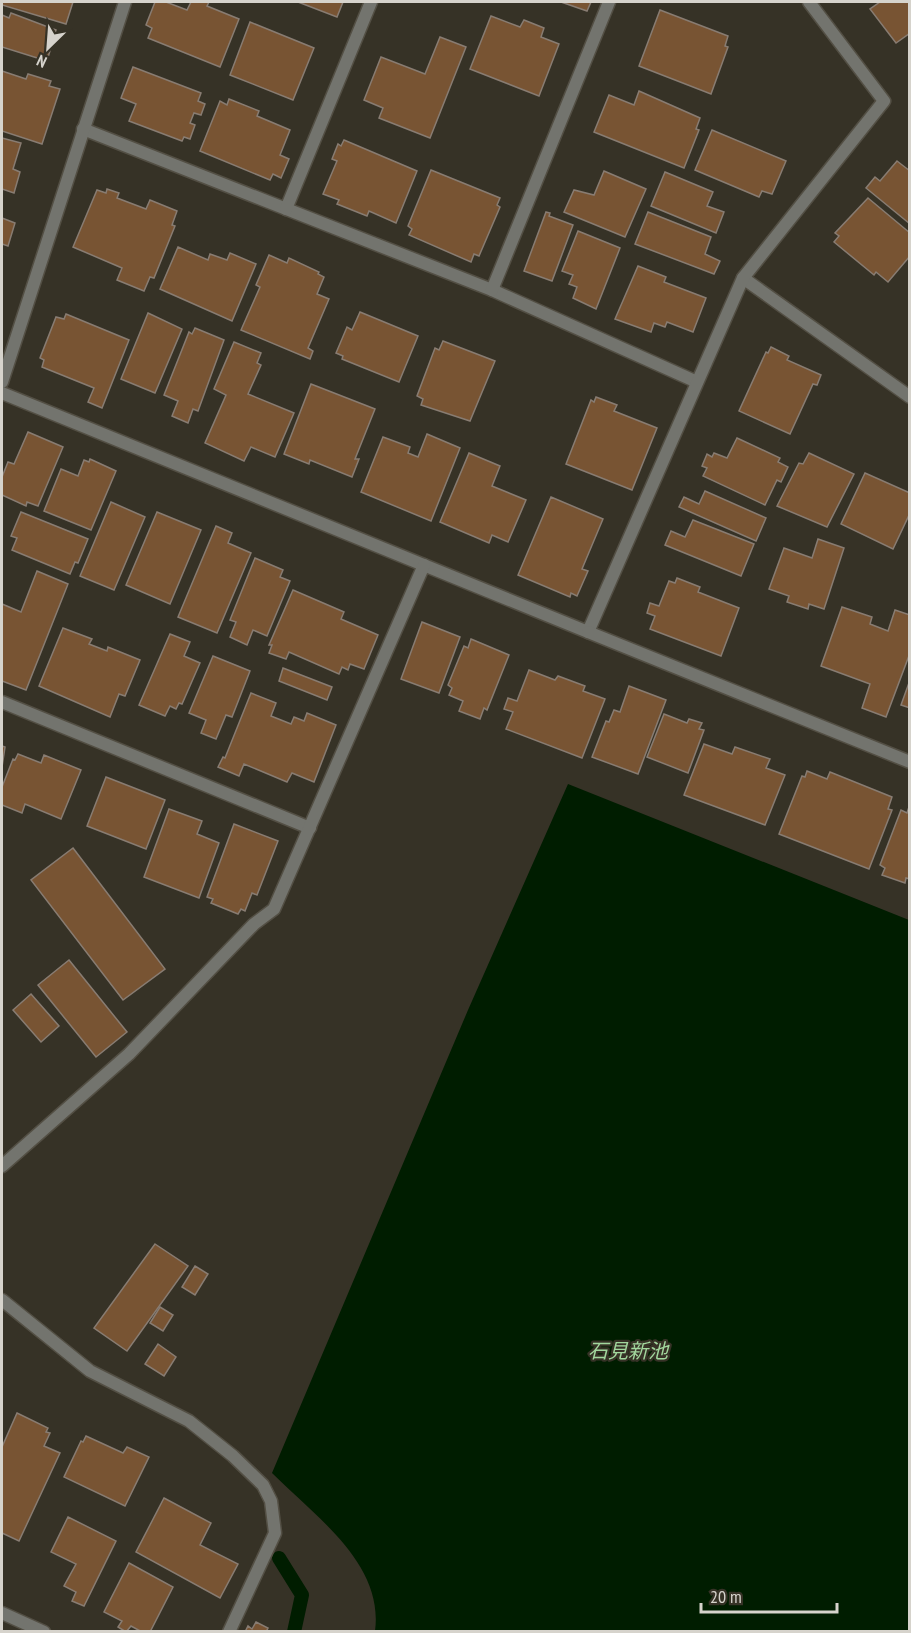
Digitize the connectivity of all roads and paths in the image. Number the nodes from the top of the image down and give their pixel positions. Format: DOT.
graph roads {
  1 [pos="125,2"];
  2 [pos="371,2"];
  3 [pos="609,2"];
  4 [pos="809,2"];
  5 [pos="83,129"];
  6 [pos="286,209"];
  7 [pos="743,278"];
  8 [pos="492,290"];
  9 [pos="2,382"];
  10 [pos="697,382"];
  11 [pos="2,393"];
  12 [pos="909,397"];
  13 [pos="424,565"];
  14 [pos="588,632"];
  15 [pos="2,702"];
  16 [pos="909,762"];
  17 [pos="310,828"];
  18 [pos="2,1166"];
  19 [pos="2,1300"];
  20 [pos="2,1613"];
  21 [pos="44,1632"];
  22 [pos="229,1632"];
  1 -- 5 [label="street"];
  2 -- 6 [label="street"];
  3 -- 8 [label="street"];
  4 -- 7 [label="street"];
  5 -- 6 [label="street"];
  5 -- 9 [label="street"];
  6 -- 8 [label="street"];
  7 -- 10 [label="street"];
  7 -- 12 [label="street"];
  8 -- 10 [label="street"];
  10 -- 14 [label="street"];
  11 -- 13 [label="street"];
  13 -- 14 [label="street"];
  13 -- 17 [label="street"];
  14 -- 16 [label="street"];
  15 -- 17 [label="street"];
  17 -- 18 [label="street"];
  19 -- 22 [label="street"];
  20 -- 21 [label="street"];
}
